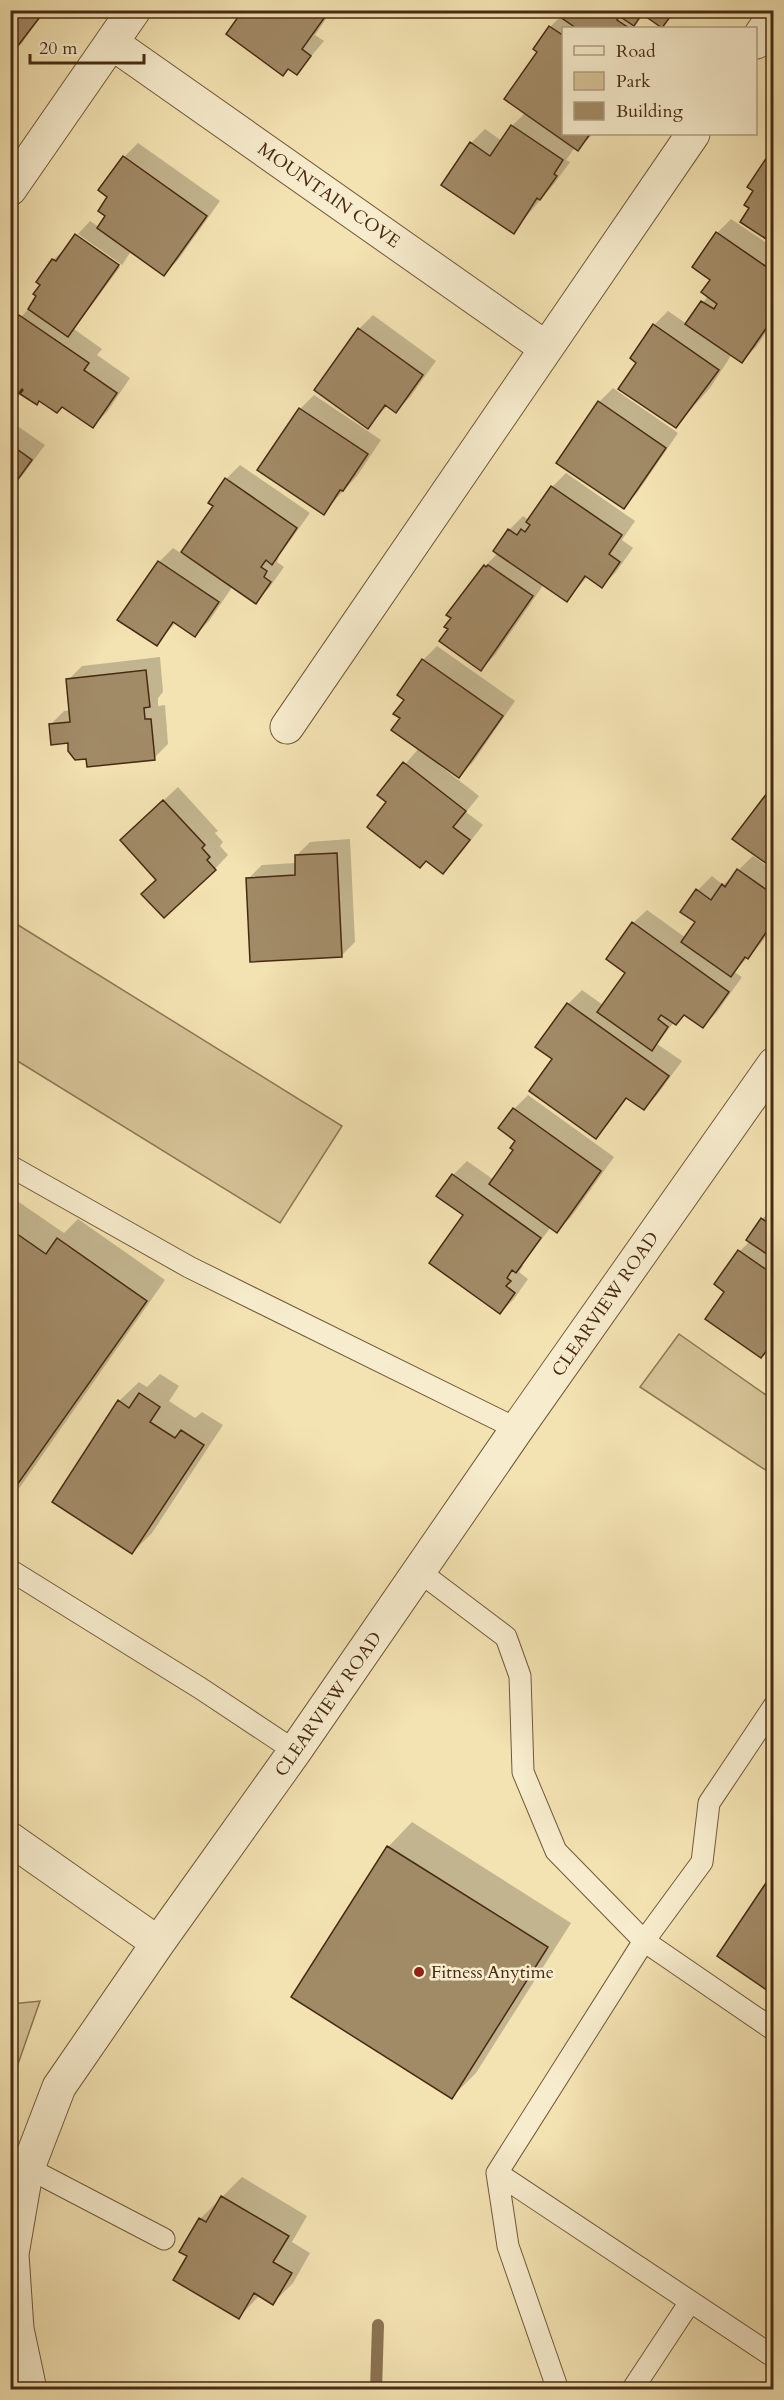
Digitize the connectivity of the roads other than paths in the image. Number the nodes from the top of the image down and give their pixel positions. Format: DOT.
graph roads {
  1 [pos="134,10"];
  2 [pos="774,15"];
  3 [pos="757,40"];
  4 [pos="112,43"];
  5 [pos="692,135"];
  6 [pos="10,189"];
  7 [pos="546,348"];
  8 [pos="287,727"];
  9 [pos="774,1064"];
  10 [pos="10,1166"];
  11 [pos="518,1429"];
  12 [pos="10,1570"];
  13 [pos="420,1572"];
  14 [pos="774,1706"];
  15 [pos="295,1751"];
  16 [pos="10,1839"];
  17 [pos="644,1941"];
  18 [pos="158,1943"];
  19 [pos="774,2030"];
  20 [pos="28,2168"];
  21 [pos="496,2173"];
  22 [pos="164,2239"];
  23 [pos="690,2302"];
  24 [pos="774,2357"];
  25 [pos="30,2390"];
  26 [pos="558,2390"];
  27 [pos="632,2390"];
  1 -- 4 [label="street"];
  2 -- 3 [label="street"];
  4 -- 6 [label="street"];
  4 -- 7 [label="street, MOUNTAIN COVE"];
  5 -- 7 [label="street"];
  7 -- 8 [label="street"];
  9 -- 11 [label="street, CLEARVIEW ROAD"];
  10 -- 11 [label="lane"];
  11 -- 13 [label="street, CLEARVIEW ROAD"];
  12 -- 15 [label="lane"];
  13 -- 15 [label="street, CLEARVIEW ROAD"];
  13 -- 17 [label="lane"];
  14 -- 17 [label="lane"];
  15 -- 18 [label="street, CLEARVIEW ROAD"];
  16 -- 18 [label="street"];
  17 -- 19 [label="lane"];
  17 -- 21 [label="lane"];
  18 -- 20 [label="street, CLEARVIEW ROAD"];
  20 -- 22 [label="lane"];
  20 -- 25 [label="street, CLEARVIEW ROAD"];
  21 -- 23 [label="lane"];
  21 -- 26 [label="lane"];
  23 -- 24 [label="lane"];
  23 -- 27 [label="lane"];
}
